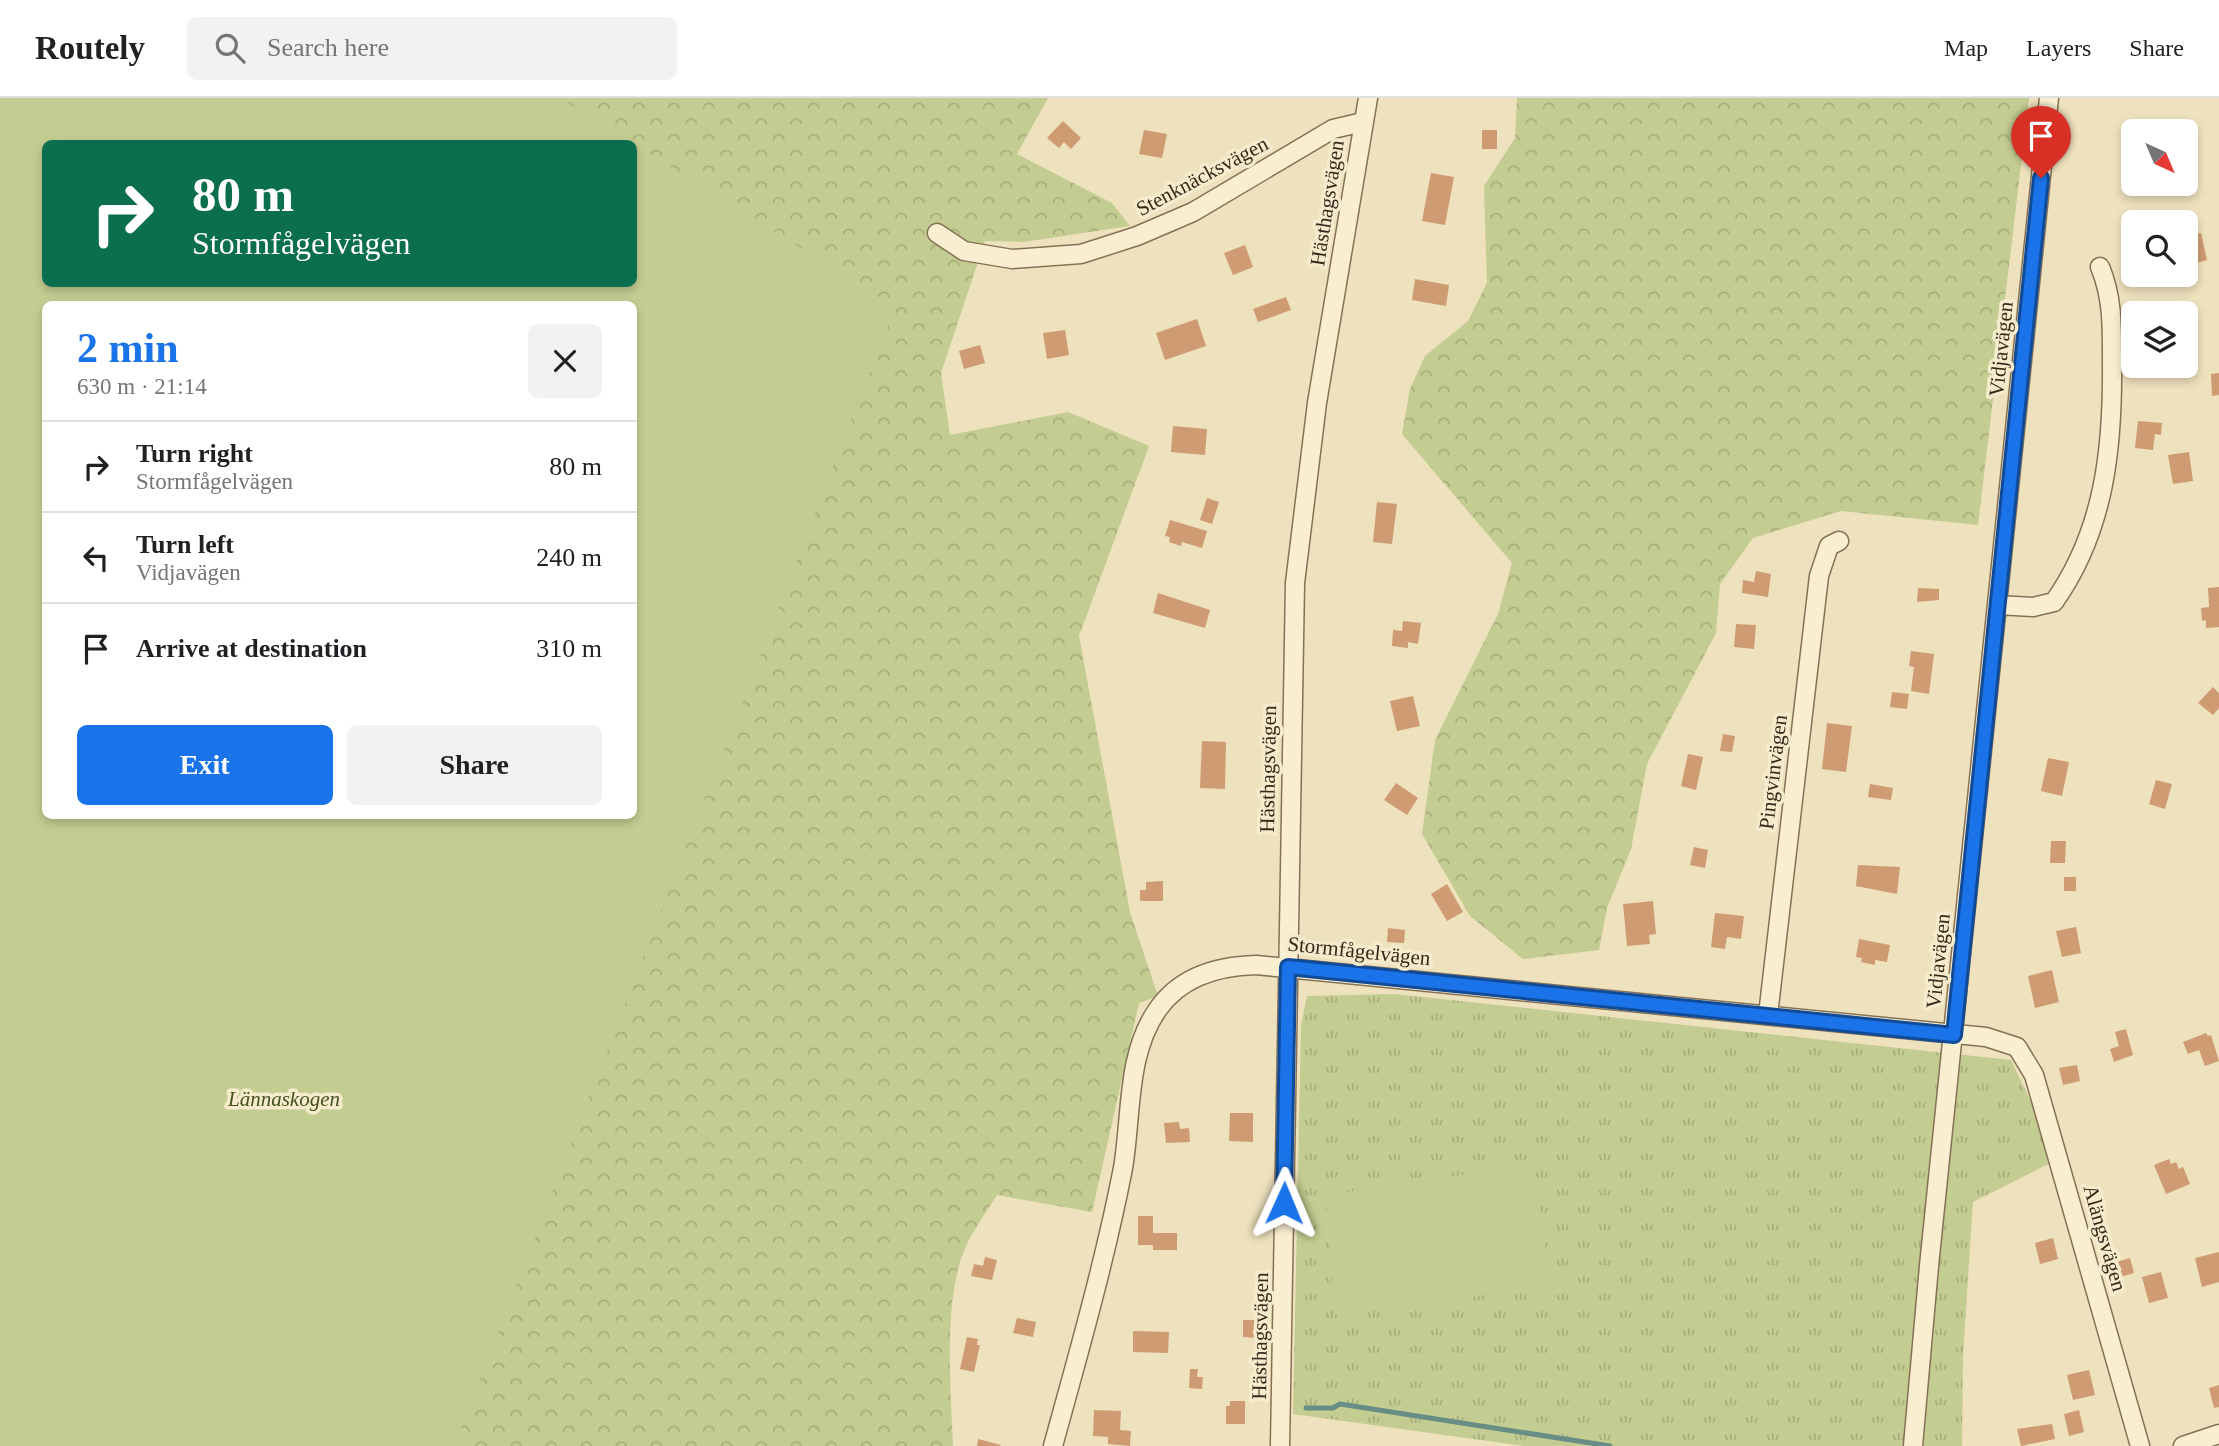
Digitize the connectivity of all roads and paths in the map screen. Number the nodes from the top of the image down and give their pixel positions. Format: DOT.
graph roads {
  1 [pos="1368,98"];
  2 [pos="2049,98"];
  3 [pos="1363,122"];
  4 [pos="936,233"];
  5 [pos="2101,267"];
  6 [pos="1839,541"];
  7 [pos="1997,605"];
  8 [pos="1288,967"];
  9 [pos="1768,1016"];
  10 [pos="1954,1035"];
  11 [pos="2017,1047"];
  12 [pos="2219,1434"];
  13 [pos="1052,1446"];
  14 [pos="1280,1446"];
  15 [pos="1913,1446"];
  16 [pos="2140,1446"];
  17 [pos="2183,1446"];
  1 -- 3 [label="street, Hästhagsvägen"];
  2 -- 7 [label="street, Vidjavägen"];
  3 -- 4 [label="street, Stenknäcksvägen"];
  3 -- 8 [label="street, Hästhagsvägen"];
  5 -- 7 [label="street"];
  6 -- 9 [label="street, Pingvinvägen"];
  7 -- 10 [label="street, Vidjavägen"];
  8 -- 9 [label="street, Stormfågelvägen"];
  8 -- 13 [label="street, Stormfågelvägen"];
  8 -- 14 [label="street, Hästhagsvägen"];
  9 -- 10 [label="street, Stormfågelvägen"];
  10 -- 11 [label="street, Stormfågelvägen"];
  10 -- 15 [label="street, Vidjavägen"];
  11 -- 16 [label="street, Alängsvägen"];
  12 -- 17 [label="street"];
}
